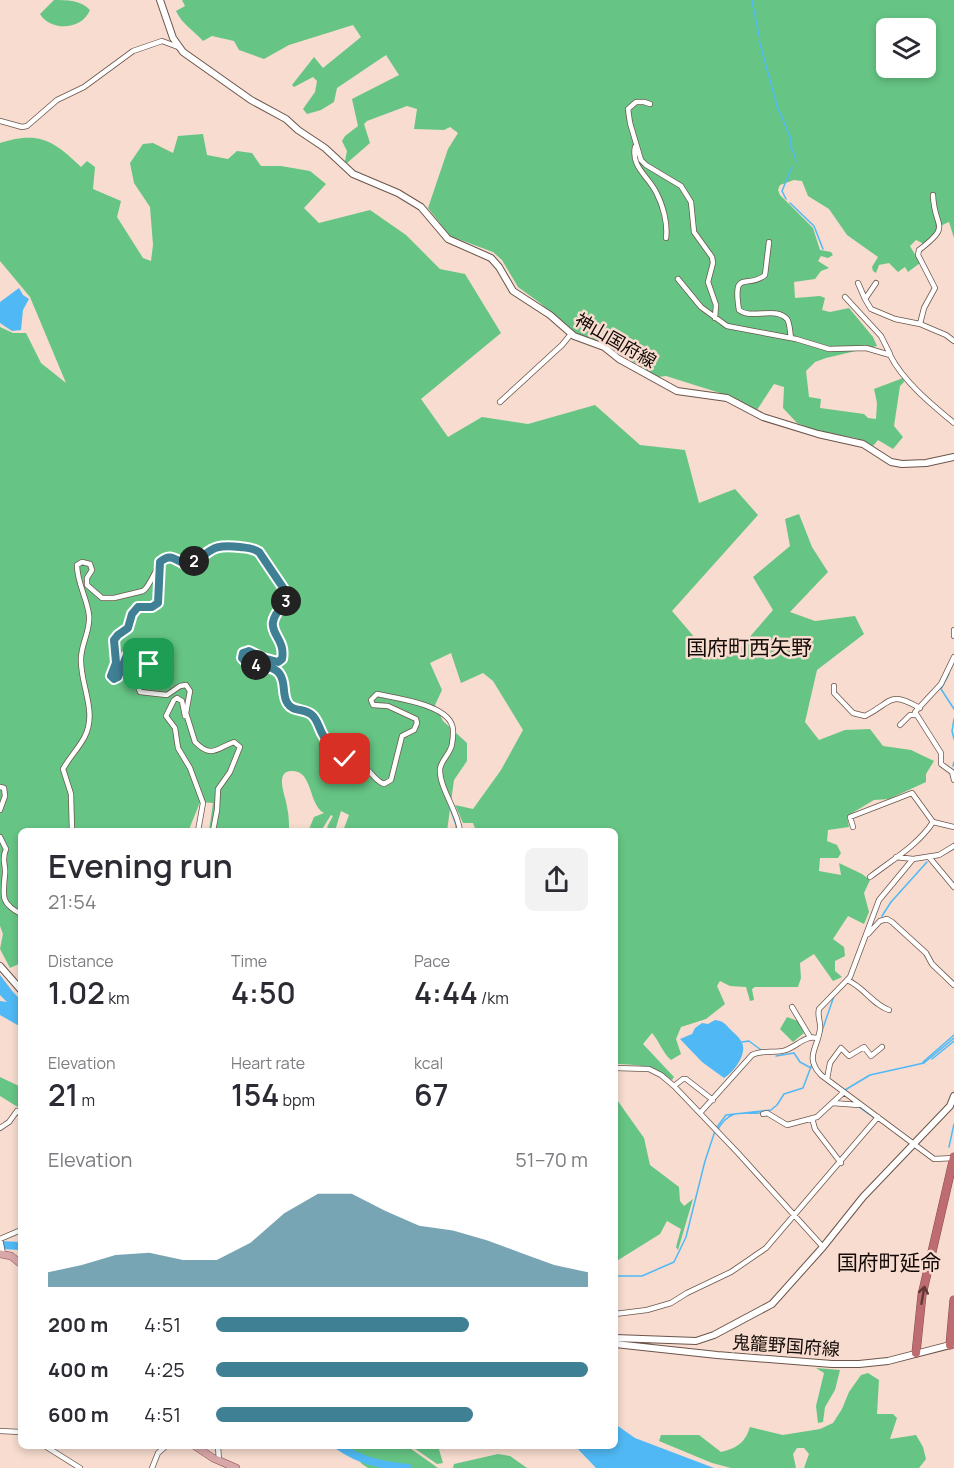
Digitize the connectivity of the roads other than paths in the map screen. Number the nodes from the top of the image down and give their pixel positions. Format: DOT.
graph roads {
  1 [pos="160,0"];
  2 [pos="178,47"];
  3 [pos="650,104"];
  4 [pos="0,121"];
  5 [pos="636,145"];
  6 [pos="933,195"];
  7 [pos="666,238"];
  8 [pos="769,242"];
  9 [pos="678,279"];
  10 [pos="858,283"];
  11 [pos="876,283"];
  12 [pos="848,297"];
  13 [pos="865,300"];
  14 [pos="715,318"];
  15 [pos="920,324"];
  16 [pos="571,334"];
  17 [pos="791,338"];
  18 [pos="954,340"];
  19 [pos="890,355"];
  20 [pos="500,402"];
  21 [pos="954,423"];
  22 [pos="954,457"];
  23 [pos="159,566"];
  24 [pos="954,630"];
  25 [pos="954,636"];
  26 [pos="954,657"];
  27 [pos="834,686"];
  28 [pos="920,708"];
  29 [pos="853,712"];
  30 [pos="846,714"];
  31 [pos="916,715"];
  32 [pos="188,719"];
  33 [pos="900,725"];
  34 [pos="953,770"];
  35 [pos="954,779"];
  36 [pos="0,786"];
  37 [pos="0,810"];
  38 [pos="933,822"];
  39 [pos="854,827"];
  40 [pos="954,827"];
  41 [pos="72,828"];
  42 [pos="199,828"];
  43 [pos="214,828"];
  44 [pos="460,828"];
  45 [pos="0,837"];
  46 [pos="954,846"];
  47 [pos="896,857"];
  48 [pos="929,857"];
  49 [pos="913,859"];
  50 [pos="870,876"];
  51 [pos="954,887"];
  52 [pos="18,912"];
  53 [pos="866,936"];
  54 [pos="0,966"];
  55 [pos="847,980"];
  56 [pos="954,985"];
  57 [pos="18,987"];
  58 [pos="792,1007"];
  59 [pos="889,1010"];
  60 [pos="810,1037"];
  61 [pos="817,1038"];
  62 [pos="882,1047"];
  63 [pos="618,1068"];
  64 [pos="827,1079"];
  65 [pos="675,1086"];
  66 [pos="844,1092"];
  67 [pos="954,1096"];
  68 [pos="713,1100"];
  69 [pos="832,1103"];
  70 [pos="861,1105"];
  71 [pos="18,1112"];
  72 [pos="700,1113"];
  73 [pos="763,1114"];
  74 [pos="878,1117"];
  75 [pos="812,1118"];
  76 [pos="0,1128"];
  77 [pos="914,1143"];
  78 [pos="954,1158"];
  79 [pos="841,1163"];
  80 [pos="794,1215"];
  81 [pos="18,1232"];
  82 [pos="1,1246"];
  83 [pos="823,1247"];
  84 [pos="18,1262"];
  85 [pos="954,1300"];
  86 [pos="618,1314"];
  87 [pos="618,1338"];
  88 [pos="618,1344"];
  89 [pos="952,1344"];
  90 [pos="916,1353"];
  91 [pos="0,1431"];
  92 [pos="18,1432"];
  93 [pos="50,1449"];
  94 [pos="162,1449"];
  95 [pos="200,1449"];
  96 [pos="218,1449"];
  97 [pos="219,1461"];
  98 [pos="231,1467"];
  99 [pos="80,1468"];
  100 [pos="152,1468"];
  1 -- 2 [label="main road"];
  2 -- 4 [label="street"];
  2 -- 16 [label="main road, 神山国府線"];
  3 -- 5 [label="street"];
  5 -- 7 [label="street"];
  5 -- 14 [label="street"];
  6 -- 15 [label="street"];
  8 -- 17 [label="street"];
  9 -- 14 [label="street"];
  10 -- 13 [label="street"];
  11 -- 13 [label="street"];
  12 -- 19 [label="street"];
  13 -- 15 [label="street"];
  14 -- 17 [label="street"];
  15 -- 18 [label="street"];
  16 -- 20 [label="street"];
  16 -- 22 [label="main road, 神山国府線"];
  17 -- 19 [label="street"];
  19 -- 21 [label="street"];
  23 -- 32 [label="street"];
  23 -- 41 [label="street"];
  23 -- 44 [label="street"];
  24 -- 25 [label="street"];
  26 -- 28 [label="street"];
  27 -- 29 [label="street"];
  28 -- 29 [label="street"];
  28 -- 31 [label="street"];
  29 -- 30 [label="street"];
  31 -- 33 [label="street"];
  31 -- 34 [label="street"];
  32 -- 42 [label="street"];
  32 -- 43 [label="street"];
  34 -- 35 [label="street"];
  36 -- 37 [label="street"];
  38 -- 39 [label="street"];
  38 -- 40 [label="street"];
  38 -- 47 [label="street"];
  45 -- 52 [label="street"];
  46 -- 48 [label="street"];
  47 -- 49 [label="street"];
  47 -- 50 [label="street"];
  48 -- 49 [label="street"];
  48 -- 51 [label="street"];
  49 -- 53 [label="street"];
  53 -- 55 [label="street"];
  53 -- 56 [label="street"];
  54 -- 57 [label="main road"];
  55 -- 59 [label="street"];
  55 -- 61 [label="street"];
  58 -- 60 [label="street"];
  60 -- 61 [label="street"];
  60 -- 68 [label="street"];
  61 -- 64 [label="street"];
  62 -- 64 [label="street"];
  63 -- 65 [label="street"];
  64 -- 66 [label="street"];
  65 -- 68 [label="street"];
  65 -- 72 [label="street"];
  66 -- 69 [label="street"];
  66 -- 70 [label="street"];
  67 -- 77 [label="main road"];
  68 -- 72 [label="street"];
  69 -- 70 [label="street"];
  69 -- 75 [label="street"];
  70 -- 74 [label="street"];
  71 -- 76 [label="street"];
  72 -- 80 [label="street"];
  73 -- 75 [label="street"];
  74 -- 77 [label="street"];
  74 -- 79 [label="street"];
  75 -- 79 [label="street"];
  77 -- 78 [label="street"];
  77 -- 83 [label="main road"];
  90 -- 78 [label="highway, one-way"];
  79 -- 80 [label="street"];
  80 -- 83 [label="street"];
  80 -- 86 [label="street"];
  81 -- 82 [label="street"];
  82 -- 84 [label="main road"];
  83 -- 87 [label="main road"];
  85 -- 89 [label="highway"];
  88 -- 90 [label="main road, 鬼籠野国府線"];
  89 -- 90 [label="main road, 鬼籠野国府線"];
  91 -- 92 [label="street"];
  93 -- 99 [label="street"];
  94 -- 100 [label="street"];
  95 -- 97 [label="main road"];
  96 -- 97 [label="street"];
  97 -- 98 [label="main road"];
}
